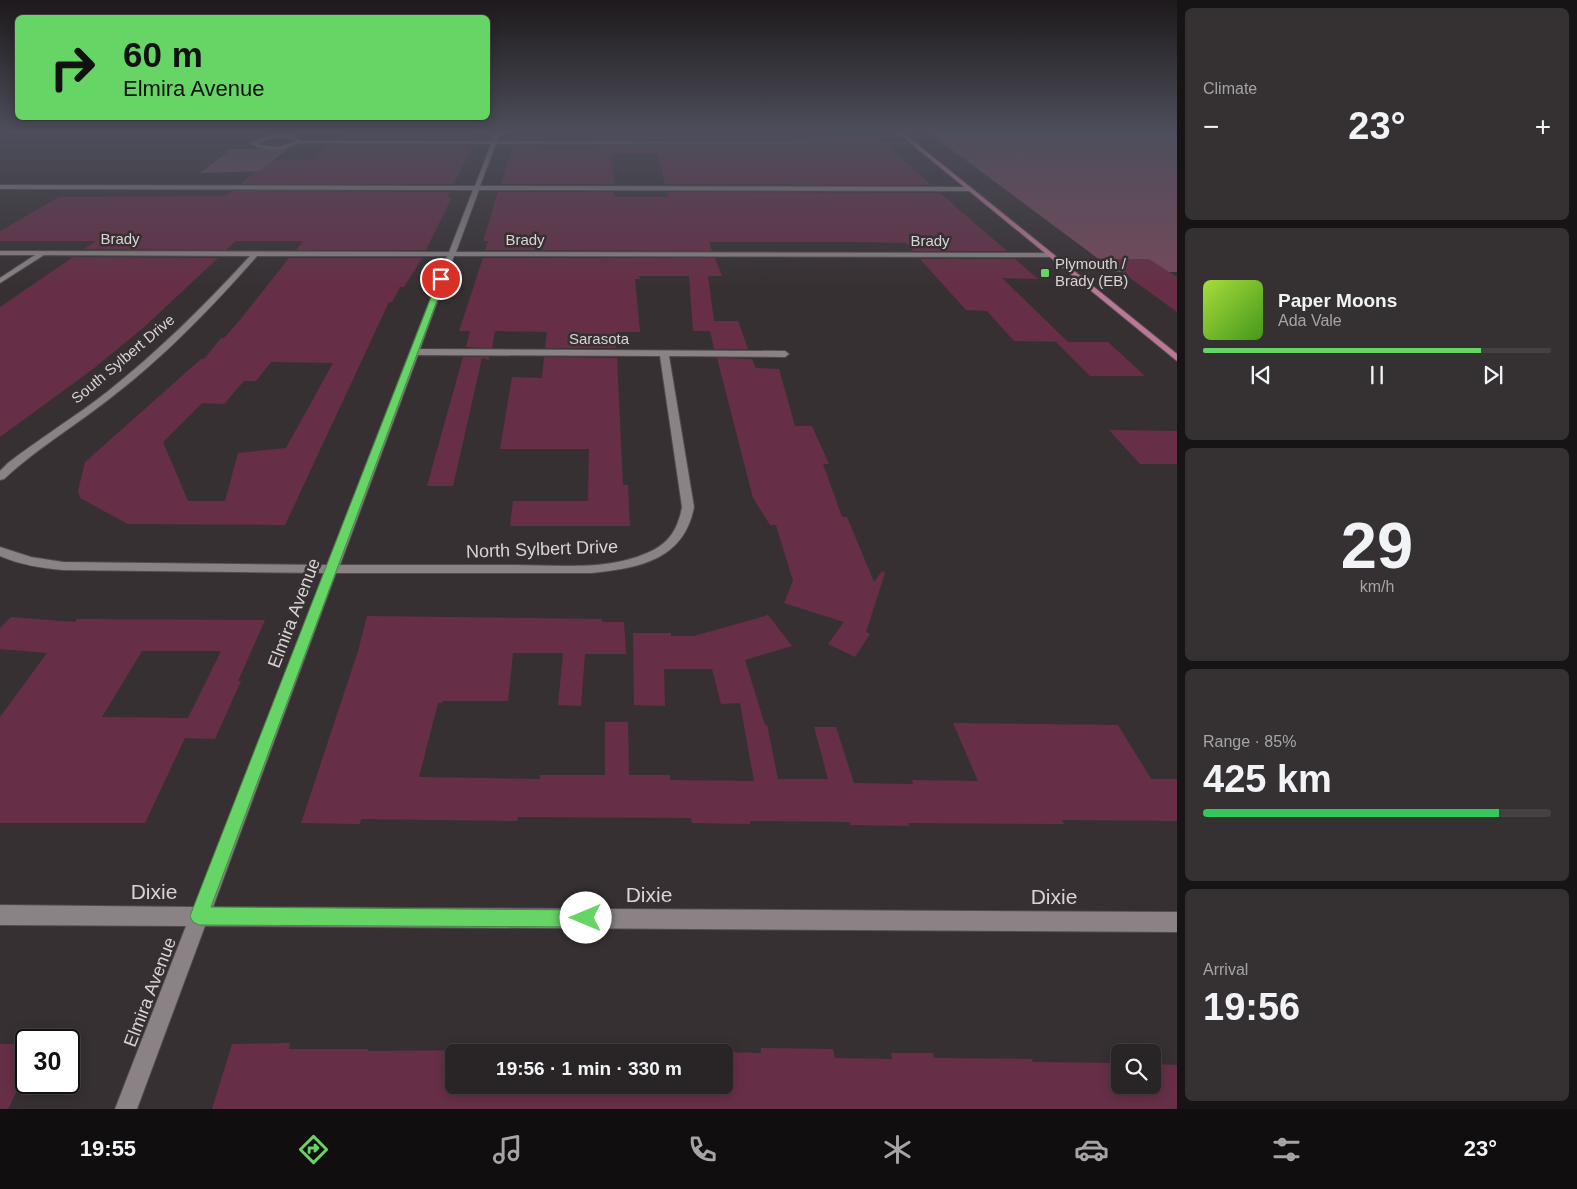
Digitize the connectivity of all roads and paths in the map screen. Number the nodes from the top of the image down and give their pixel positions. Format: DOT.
graph roads {
  1 [pos="479,184"];
  2 [pos="962,184"];
  3 [pos="0,187"];
  4 [pos="477,188"];
  5 [pos="969,189"];
  6 [pos="0,253"];
  7 [pos="43,253"];
  8 [pos="256,253"];
  9 [pos="451,254"];
  10 [pos="1050,255"];
  11 [pos="0,281"];
  12 [pos="413,352"];
  13 [pos="664,353"];
  14 [pos="785,354"];
  15 [pos="1177,358"];
  16 [pos="0,477"];
  17 [pos="0,551"];
  18 [pos="330,569"];
  19 [pos="0,915"];
  20 [pos="199,916"];
  21 [pos="1177,922"];
  22 [pos="126,1109"];
  1 -- 4 [label="street, Elmira Avenue"];
  2 -- 5 [label="main road"];
  3 -- 4 [label="street"];
  4 -- 5 [label="street"];
  4 -- 9 [label="street, Elmira Avenue"];
  5 -- 10 [label="main road"];
  6 -- 7 [label="street, Brady"];
  7 -- 8 [label="street, Brady"];
  7 -- 11 [label="street"];
  8 -- 9 [label="street, Brady"];
  8 -- 16 [label="street, South Sylbert Drive"];
  9 -- 10 [label="street, Brady"];
  9 -- 12 [label="street, Elmira Avenue"];
  10 -- 15 [label="main road"];
  12 -- 13 [label="street, Sarasota"];
  12 -- 18 [label="street, Elmira Avenue"];
  13 -- 14 [label="street, Sarasota"];
  13 -- 18 [label="street, North Sylbert Drive"];
  17 -- 18 [label="street"];
  18 -- 20 [label="street, Elmira Avenue"];
  19 -- 20 [label="street, Dixie"];
  20 -- 21 [label="street, Dixie"];
  20 -- 22 [label="street, Elmira Avenue"];
}
